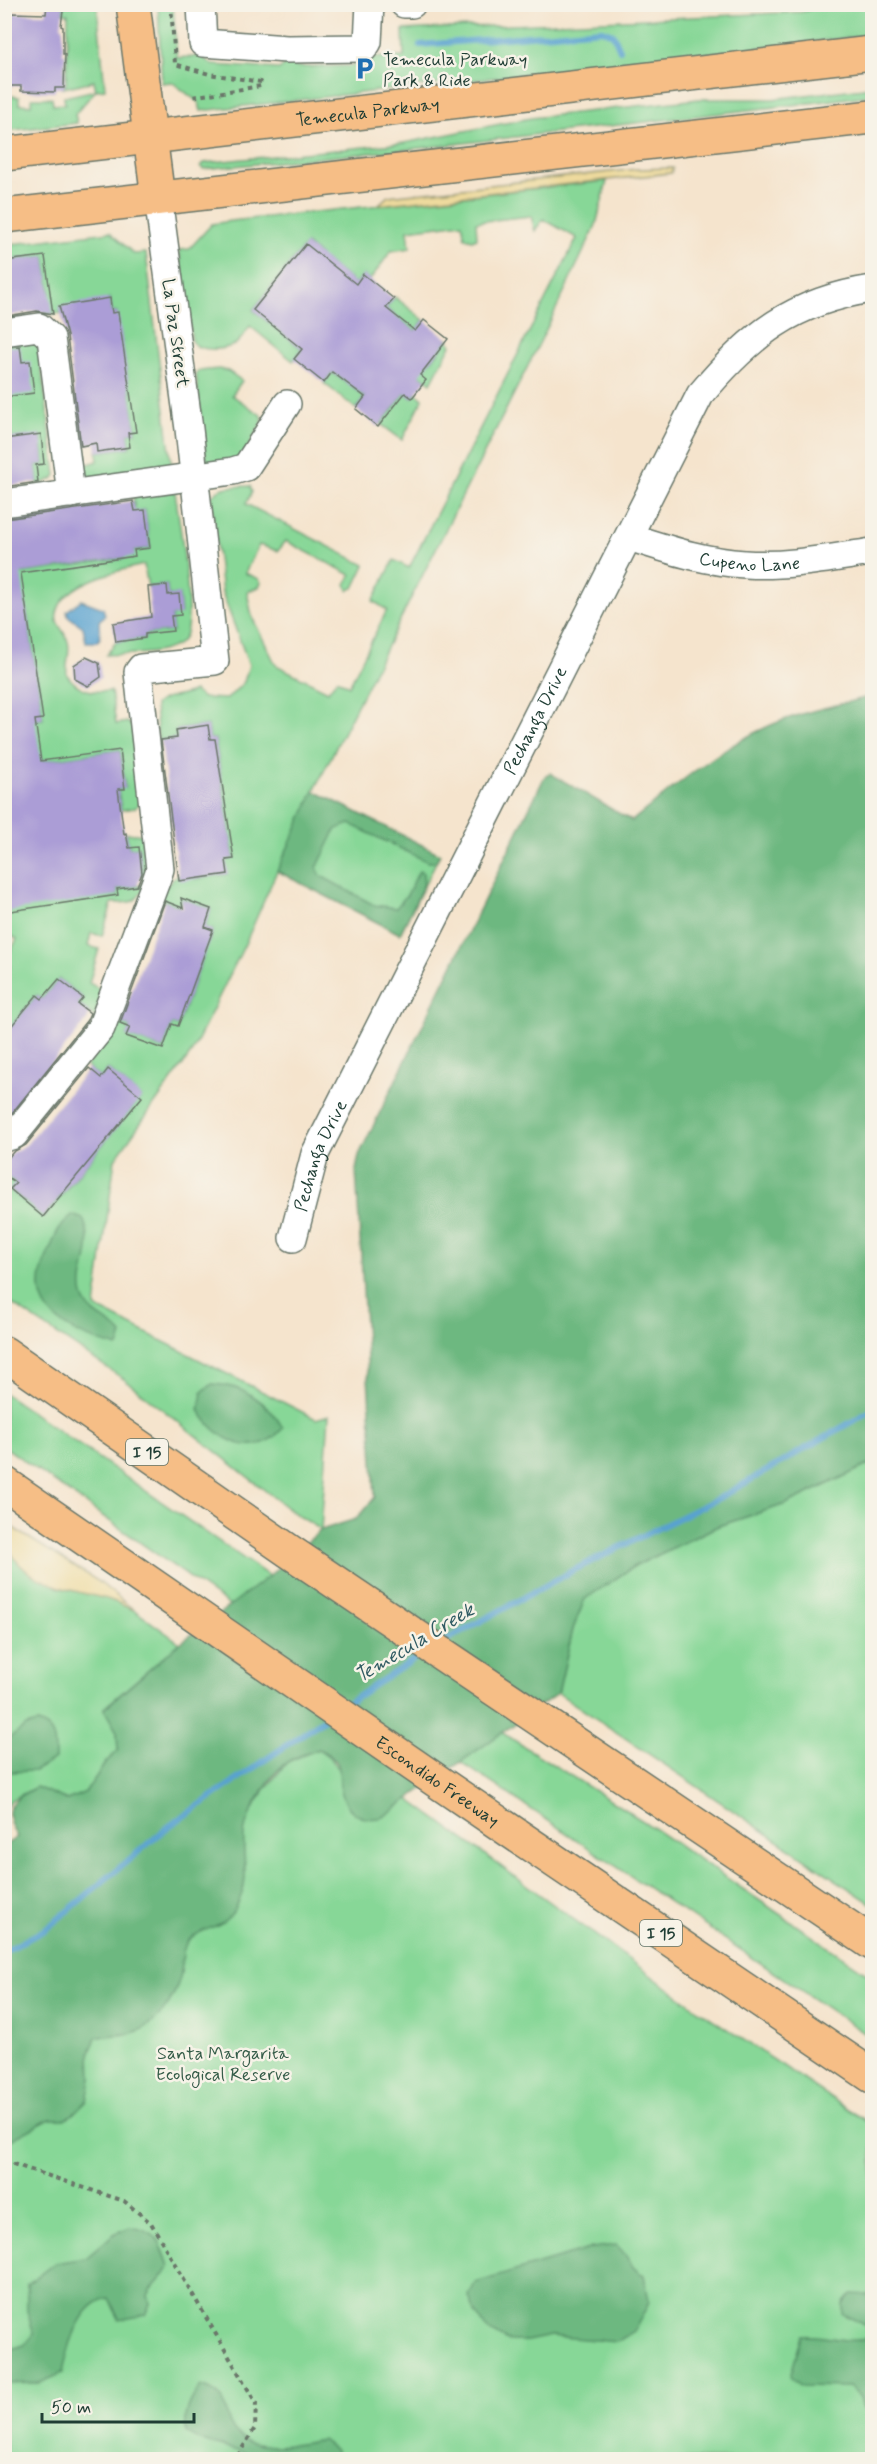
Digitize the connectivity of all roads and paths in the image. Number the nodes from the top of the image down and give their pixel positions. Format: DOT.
graph roads {
  1 [pos="133,4"];
  2 [pos="171,4"];
  3 [pos="201,4"];
  4 [pos="370,4"];
  5 [pos="404,4"];
  6 [pos="412,4"];
  7 [pos="873,53"];
  8 [pos="191,97"];
  9 [pos="873,117"];
  10 [pos="150,136"];
  11 [pos="4,154"];
  12 [pos="158,198"];
  13 [pos="4,216"];
  14 [pos="873,289"];
  15 [pos="4,332"];
  16 [pos="287,404"];
  17 [pos="194,476"];
  18 [pos="71,494"];
  19 [pos="4,503"];
  20 [pos="629,537"];
  21 [pos="873,552"];
  22 [pos="4,1138"];
  23 [pos="293,1238"];
  24 [pos="4,1353"];
  25 [pos="4,1483"];
  26 [pos="873,1943"];
  27 [pos="873,2076"];
  28 [pos="4,2161"];
  29 [pos="235,2460"];
  1 -- 10 [label="main road, La Paz Street"];
  2 -- 8 [label="path"];
  3 -- 4 [label="street"];
  5 -- 6 [label="street"];
  7 -- 10 [label="main road, Temecula Parkway"];
  9 -- 12 [label="main road"];
  10 -- 11 [label="main road, Temecula Parkway"];
  10 -- 12 [label="main road, La Paz Street"];
  12 -- 13 [label="main road"];
  12 -- 17 [label="street, La Paz Street"];
  14 -- 20 [label="street, Pechanga Drive"];
  15 -- 18 [label="street"];
  16 -- 17 [label="street"];
  17 -- 18 [label="street"];
  17 -- 22 [label="street, La Paz Street"];
  18 -- 19 [label="street"];
  20 -- 21 [label="street, Cupeno Lane"];
  20 -- 23 [label="street, Pechanga Drive"];
  24 -- 26 [label="main road, I 15"];
  25 -- 27 [label="main road, Escondido Freeway / I 15"];
  28 -- 29 [label="path"];
}
